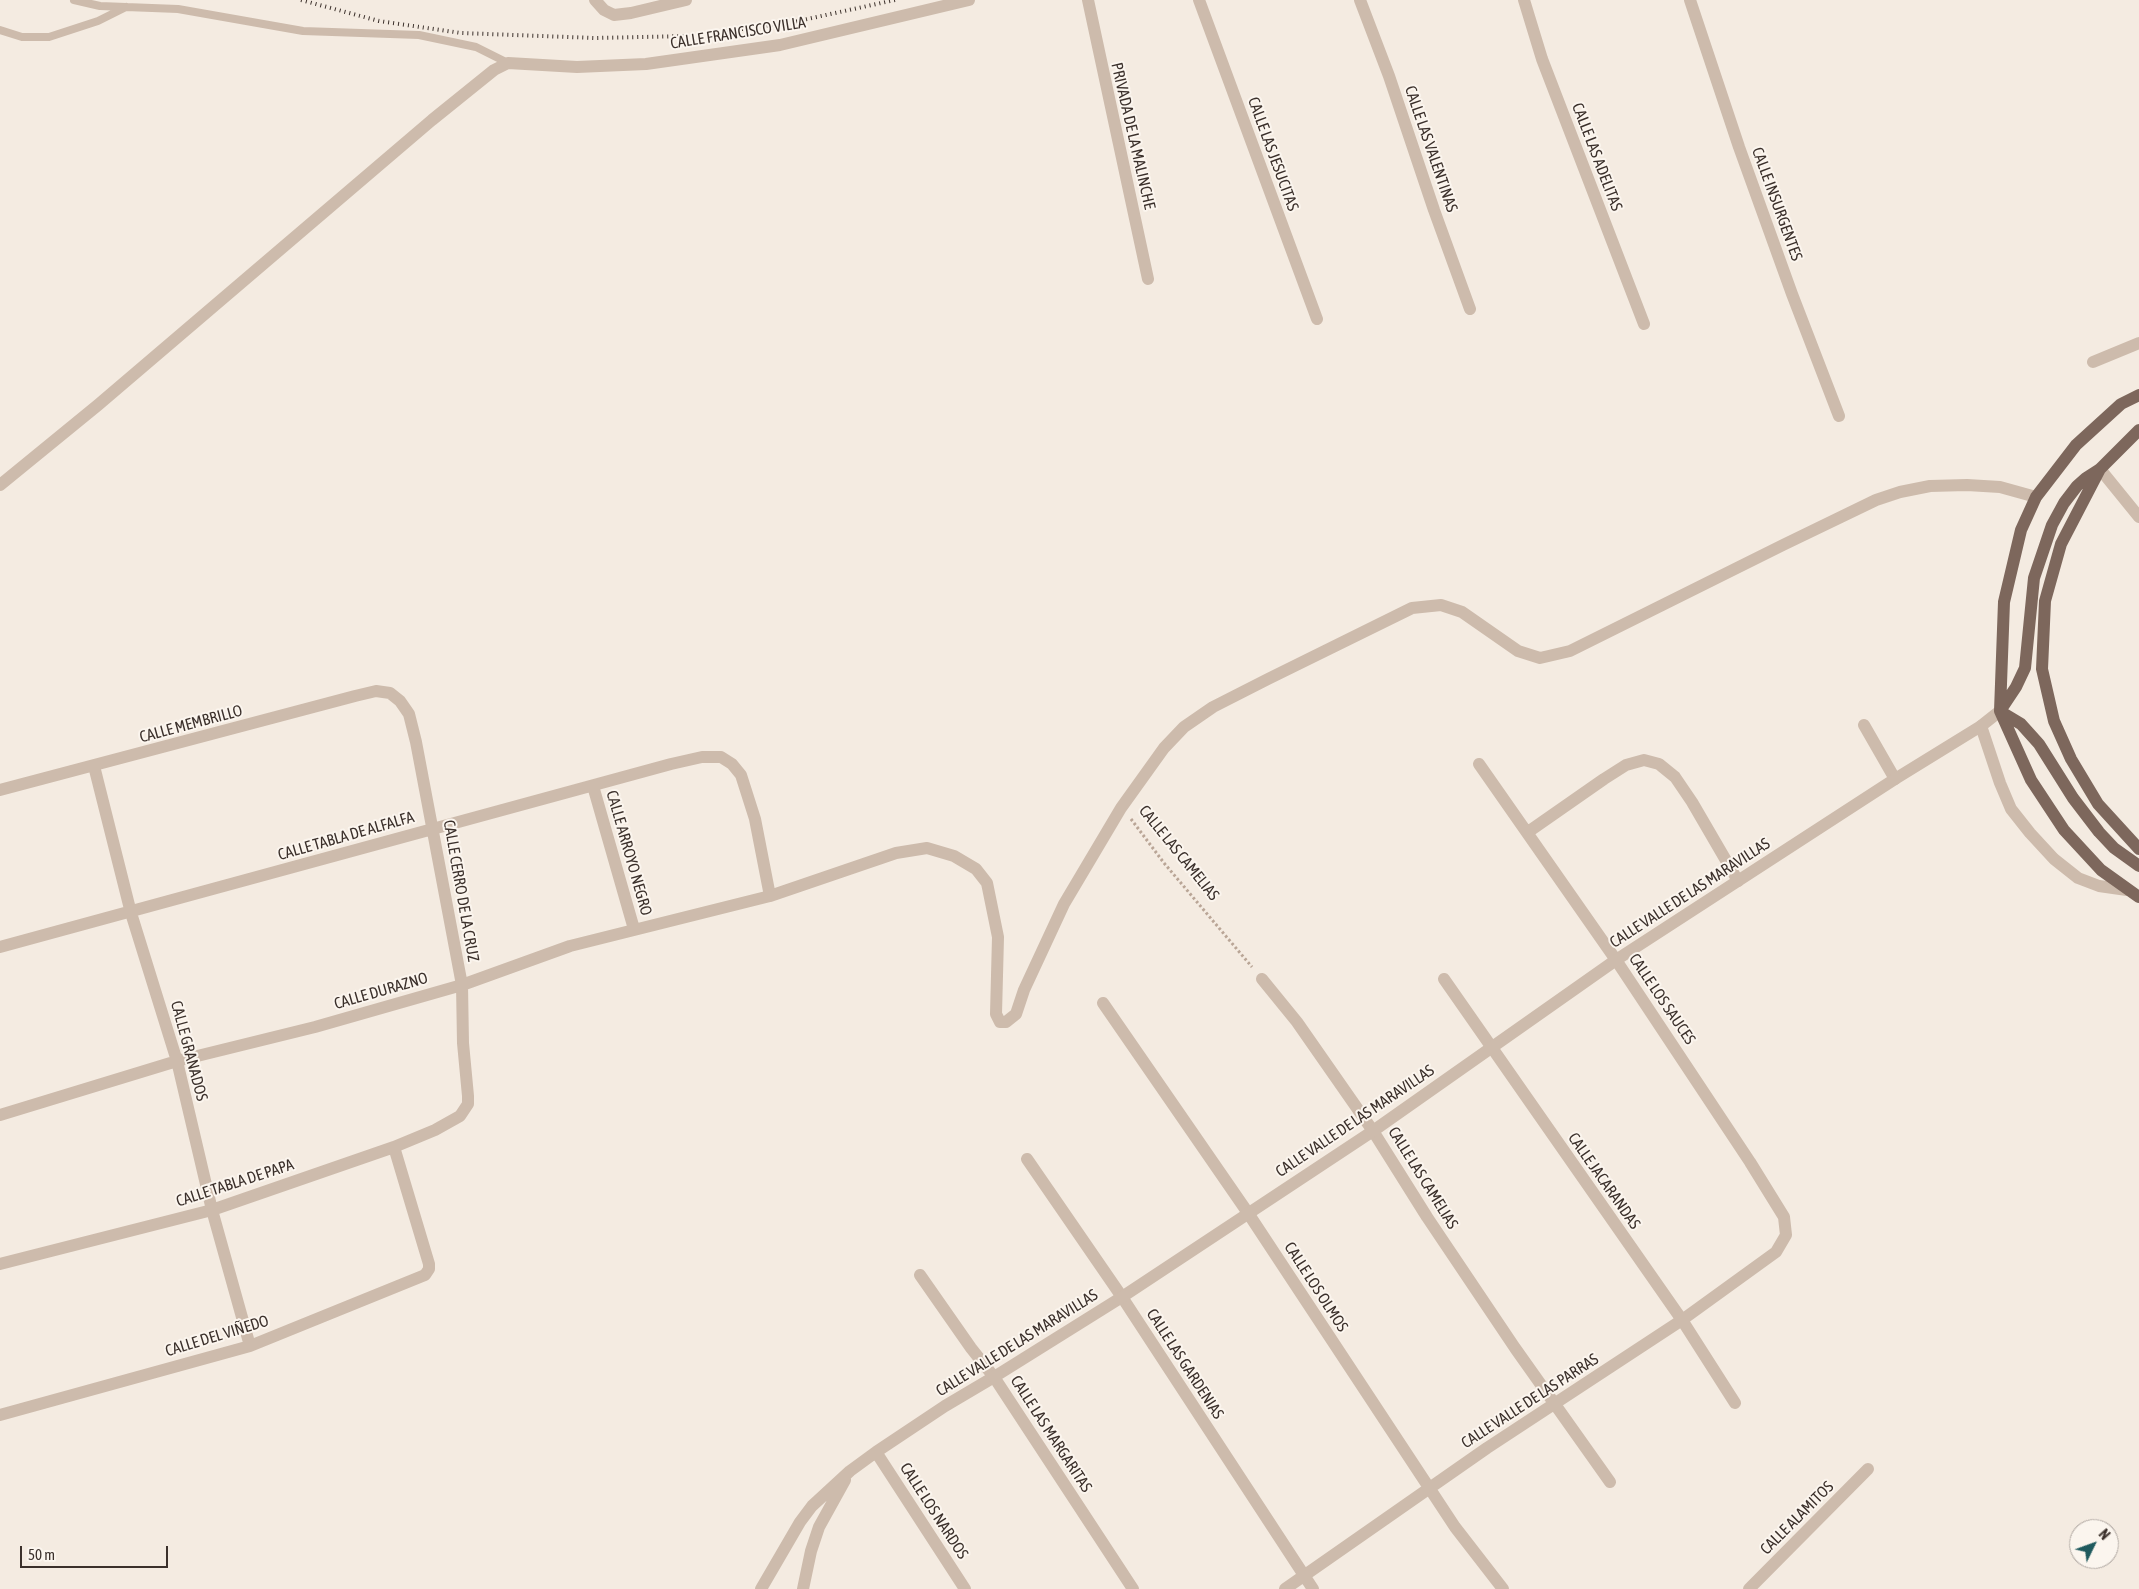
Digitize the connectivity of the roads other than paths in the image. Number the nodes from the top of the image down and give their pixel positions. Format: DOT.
graph roads {
  1 [pos="74,0"];
  2 [pos="686,0"];
  3 [pos="969,0"];
  4 [pos="1088,0"];
  5 [pos="1199,0"];
  6 [pos="1360,0"];
  7 [pos="1524,0"];
  8 [pos="1690,0"];
  9 [pos="596,1"];
  10 [pos="128,6"];
  11 [pos="0,30"];
  12 [pos="508,63"];
  13 [pos="1148,279"];
  14 [pos="1470,309"];
  15 [pos="1317,319"];
  16 [pos="1644,324"];
  17 [pos="2139,343"];
  18 [pos="2093,362"];
  19 [pos="2139,395"];
  20 [pos="1839,416"];
  21 [pos="2139,430"];
  22 [pos="2100,469"];
  23 [pos="6,475"];
  24 [pos="0,484"];
  25 [pos="2036,497"];
  26 [pos="2139,517"];
  27 [pos="390,693"];
  28 [pos="2000,711"];
  29 [pos="1864,725"];
  30 [pos="1981,726"];
  31 [pos="1479,764"];
  32 [pos="94,766"];
  33 [pos="1895,779"];
  34 [pos="593,786"];
  35 [pos="0,790"];
  36 [pos="433,829"];
  37 [pos="1528,832"];
  38 [pos="2139,849"];
  39 [pos="2139,866"];
  40 [pos="1738,881"];
  41 [pos="2127,890"];
  42 [pos="770,896"];
  43 [pos="2139,897"];
  44 [pos="132,913"];
  45 [pos="634,930"];
  46 [pos="0,947"];
  47 [pos="1616,960"];
  48 [pos="1262,979"];
  49 [pos="1444,979"];
  50 [pos="462,985"];
  51 [pos="1103,1003"];
  52 [pos="1493,1047"];
  53 [pos="177,1061"];
  54 [pos="468,1104"];
  55 [pos="0,1115"];
  56 [pos="1373,1131"];
  57 [pos="394,1147"];
  58 [pos="1027,1159"];
  59 [pos="212,1210"];
  60 [pos="1248,1213"];
  61 [pos="1786,1235"];
  62 [pos="0,1264"];
  63 [pos="920,1275"];
  64 [pos="1122,1297"];
  65 [pos="1682,1320"];
  66 [pos="250,1346"];
  67 [pos="994,1377"];
  68 [pos="1555,1403"];
  69 [pos="1735,1403"];
  70 [pos="0,1415"];
  71 [pos="876,1452"];
  72 [pos="1868,1469"];
  73 [pos="850,1472"];
  74 [pos="1610,1482"];
  75 [pos="1429,1488"];
  76 [pos="1304,1577"];
  77 [pos="761,1589"];
  78 [pos="803,1589"];
  79 [pos="965,1589"];
  80 [pos="1133,1589"];
  81 [pos="1285,1589"];
  82 [pos="1313,1589"];
  83 [pos="1503,1589"];
  84 [pos="1749,1589"];
  1 -- 10 [label="lane"];
  2 -- 9 [label="street"];
  3 -- 12 [label="street, CALLE FRANCISCO VILLA"];
  4 -- 13 [label="street, PRIVADA DE LA MALINCHE"];
  5 -- 15 [label="street, CALLE LAS JESUCITAS"];
  6 -- 14 [label="street, CALLE LAS VALENTINAS"];
  7 -- 16 [label="street, CALLE LAS ADELITAS"];
  8 -- 20 [label="street, CALLE INSURGENTES"];
  10 -- 11 [label="lane"];
  10 -- 12 [label="lane"];
  12 -- 23 [label="street"];
  17 -- 18 [label="street"];
  19 -- 25 [label="main road"];
  21 -- 22 [label="main road"];
  22 -- 26 [label="street"];
  22 -- 28 [label="main road"];
  22 -- 38 [label="main road"];
  23 -- 24 [label="street"];
  25 -- 28 [label="main road"];
  25 -- 42 [label="street, CALLE DURAZNO"];
  27 -- 32 [label="street, CALLE MEMBRILLO"];
  27 -- 36 [label="street, CALLE CERRO DE LA CRUZ"];
  28 -- 30 [label="street, CALLE VALLE DE LAS MARAVILLAS"];
  28 -- 39 [label="main road"];
  28 -- 41 [label="main road"];
  29 -- 33 [label="street"];
  30 -- 33 [label="street, CALLE VALLE DE LAS MARAVILLAS"];
  30 -- 41 [label="street"];
  31 -- 37 [label="street, CALLE LOS SAUCES"];
  32 -- 35 [label="street, CALLE MEMBRILLO"];
  32 -- 44 [label="street, CALLE GRANADOS"];
  33 -- 40 [label="street, CALLE VALLE DE LAS MARAVILLAS"];
  34 -- 36 [label="street, CALLE TABLA DE ALFALFA"];
  34 -- 42 [label="street, CALLE TABLA DE ALFALFA"];
  34 -- 45 [label="street, CALLE ARROYO NEGRO"];
  36 -- 44 [label="street, CALLE TABLA DE ALFALFA"];
  36 -- 50 [label="street, CALLE CERRO DE LA CRUZ"];
  37 -- 40 [label="street"];
  37 -- 47 [label="street, CALLE LOS SAUCES"];
  40 -- 47 [label="street, CALLE VALLE DE LAS MARAVILLAS"];
  41 -- 43 [label="main road"];
  42 -- 45 [label="street, CALLE DURAZNO"];
  44 -- 46 [label="street, CALLE TABLA DE ALFALFA"];
  44 -- 53 [label="street, CALLE GRANADOS"];
  45 -- 50 [label="street, CALLE DURAZNO"];
  47 -- 52 [label="street, CALLE VALLE DE LAS MARAVILLAS"];
  47 -- 61 [label="street, CALLE LOS SAUCES"];
  48 -- 56 [label="street, CALLE LAS CAMELIAS"];
  49 -- 52 [label="street, CALLE JACARANDAS"];
  50 -- 53 [label="street, CALLE DURAZNO"];
  50 -- 54 [label="street, CALLE CERRO DE LA CRUZ"];
  51 -- 60 [label="street, CALLE LOS OLMOS"];
  52 -- 56 [label="street, CALLE VALLE DE LAS MARAVILLAS"];
  52 -- 65 [label="street, CALLE JACARANDAS"];
  53 -- 55 [label="street, CALLE DURAZNO"];
  53 -- 59 [label="street, CALLE GRANADOS"];
  54 -- 57 [label="street, CALLE TABLA DE PAPA"];
  56 -- 60 [label="street, CALLE VALLE DE LAS MARAVILLAS"];
  56 -- 68 [label="street, CALLE LAS CAMELIAS"];
  57 -- 59 [label="street, CALLE TABLA DE PAPA"];
  57 -- 66 [label="street, CALLE DEL VIÑEDO"];
  58 -- 64 [label="street, CALLE LAS GARDENIAS"];
  59 -- 62 [label="street, CALLE TABLA DE PAPA"];
  59 -- 66 [label="street, CALLE GRANADOS"];
  60 -- 64 [label="street, CALLE VALLE DE LAS MARAVILLAS"];
  60 -- 75 [label="street, CALLE LOS OLMOS"];
  61 -- 65 [label="street, CALLE VALLE DE LAS PARRAS"];
  63 -- 67 [label="street, CALLE LAS MARGARITAS"];
  64 -- 67 [label="street, CALLE VALLE DE LAS MARAVILLAS"];
  64 -- 76 [label="street, CALLE LAS GARDENIAS"];
  65 -- 68 [label="street, CALLE VALLE DE LAS PARRAS"];
  65 -- 69 [label="street, CALLE JACARANDAS"];
  66 -- 70 [label="street, CALLE DEL VIÑEDO"];
  67 -- 71 [label="street, CALLE VALLE DE LAS MARAVILLAS"];
  67 -- 80 [label="street, CALLE LAS MARGARITAS"];
  68 -- 74 [label="street, CALLE LAS CAMELIAS"];
  68 -- 75 [label="street, CALLE VALLE DE LAS PARRAS"];
  71 -- 73 [label="street, CALLE VALLE DE LAS MARAVILLAS"];
  71 -- 79 [label="street, CALLE LOS NARDOS"];
  72 -- 84 [label="street, CALLE ALAMITOS"];
  73 -- 77 [label="street, CALLE VALLE DE LAS MARAVILLAS"];
  73 -- 78 [label="street"];
  75 -- 76 [label="street, CALLE VALLE DE LAS PARRAS"];
  75 -- 83 [label="street, CALLE LOS OLMOS"];
  76 -- 81 [label="street, CALLE VALLE DE LAS PARRAS"];
  76 -- 82 [label="street, CALLE LAS GARDENIAS"];
}
